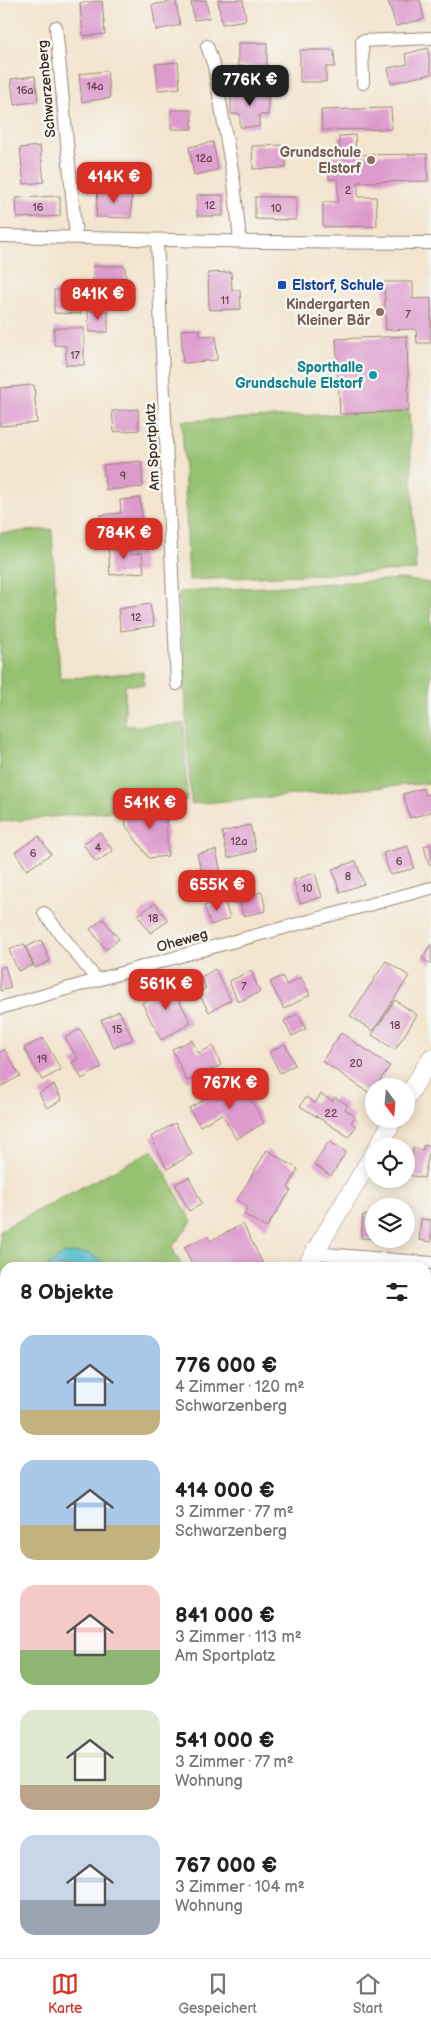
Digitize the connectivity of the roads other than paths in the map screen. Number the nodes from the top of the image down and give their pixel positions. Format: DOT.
graph roads {
  1 [pos="56,27"];
  2 [pos="431,38"];
  3 [pos="207,46"];
  4 [pos="364,83"];
  5 [pos="0,236"];
  6 [pos="76,238"];
  7 [pos="157,240"];
  8 [pos="240,241"];
  9 [pos="431,243"];
  10 [pos="177,684"];
  11 [pos="431,888"];
  12 [pos="44,913"];
  13 [pos="98,980"];
  14 [pos="0,1008"];
  15 [pos="431,1058"];
  16 [pos="415,1084"];
  17 [pos="365,1168"];
  18 [pos="310,1260"];
  19 [pos="391,1262"];
  1 -- 6 [label="street, Schwarzenberg"];
  2 -- 4 [label="street"];
  3 -- 8 [label="street"];
  5 -- 6 [label="street"];
  6 -- 7 [label="street"];
  7 -- 8 [label="street"];
  7 -- 10 [label="street, Am Sportplatz"];
  8 -- 9 [label="street"];
  11 -- 13 [label="street, Oheweg"];
  12 -- 13 [label="street"];
  13 -- 14 [label="street, Oheweg"];
  15 -- 16 [label="main road"];
  17 -- 18 [label="main road"];
  18 -- 19 [label="street"];
}
